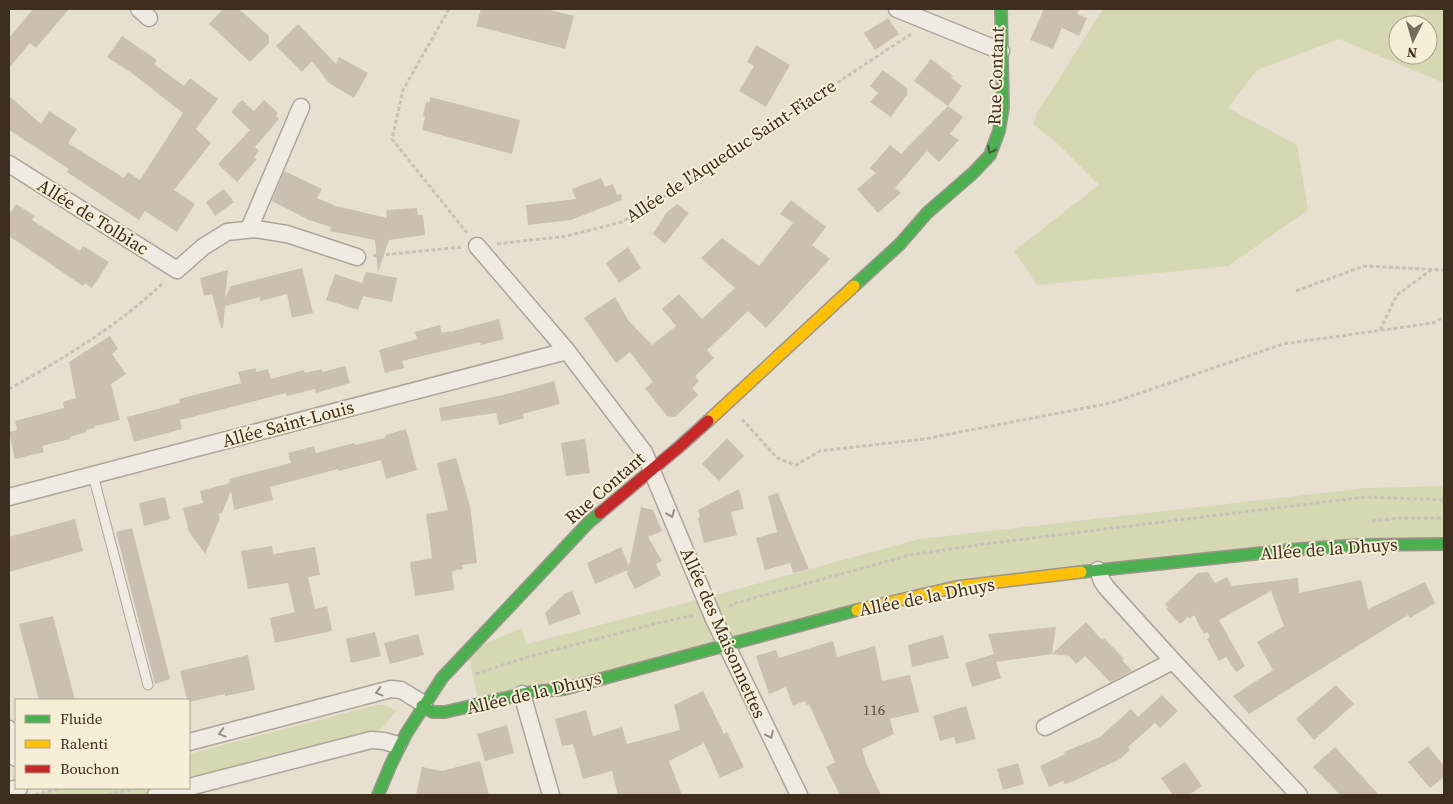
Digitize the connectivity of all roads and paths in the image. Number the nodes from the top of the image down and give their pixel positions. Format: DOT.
graph roads {
  1 [pos="449,9"];
  2 [pos="896,9"];
  3 [pos="1001,9"];
  4 [pos="922,20"];
  5 [pos="1001,51"];
  6 [pos="301,107"];
  7 [pos="9,164"];
  8 [pos="928,228"];
  9 [pos="249,229"];
  10 [pos="900,244"];
  11 [pos="477,246"];
  12 [pos="357,257"];
  13 [pos="1432,269"];
  14 [pos="177,270"];
  15 [pos="1444,270"];
  16 [pos="1296,291"];
  17 [pos="1444,318"];
  18 [pos="1380,331"];
  19 [pos="566,351"];
  20 [pos="9,389"];
  21 [pos="726,402"];
  22 [pos="652,469"];
  23 [pos="94,475"];
  24 [pos="9,497"];
  25 [pos="1444,544"];
  26 [pos="1098,570"];
  27 [pos="726,644"];
  28 [pos="1173,661"];
  29 [pos="148,685"];
  30 [pos="522,694"];
  31 [pos="423,705"];
  32 [pos="1045,728"];
  33 [pos="9,729"];
  34 [pos="190,742"];
  35 [pos="398,745"];
  36 [pos="15,754"];
  37 [pos="190,786"];
  38 [pos="57,789"];
  39 [pos="133,789"];
  40 [pos="179,789"];
  41 [pos="32,795"];
  42 [pos="108,795"];
  43 [pos="156,795"];
  44 [pos="378,795"];
  45 [pos="551,795"];
  46 [pos="799,795"];
  47 [pos="1299,795"];
  1 -- 11 [label="path"];
  2 -- 4 [label="street"];
  3 -- 5 [label="main road, Rue Contant"];
  4 -- 5 [label="street"];
  4 -- 11 [label="path, Allée de l'Aqueduc Saint-Fiacre"];
  5 -- 10 [label="main road, Rue Contant, one-way"];
  6 -- 9 [label="street"];
  7 -- 14 [label="street, Allée de Tolbiac"];
  8 -- 10 [label="main road, Rue Contant"];
  9 -- 12 [label="street"];
  9 -- 14 [label="street"];
  10 -- 21 [label="main road, Rue Contant"];
  11 -- 12 [label="path, Allée de l'Aqueduc Saint-Fiacre"];
  11 -- 19 [label="street, Allée des Maisonnettes"];
  13 -- 15 [label="path"];
  13 -- 16 [label="path"];
  13 -- 18 [label="path"];
  14 -- 20 [label="path"];
  17 -- 18 [label="path"];
  18 -- 21 [label="path"];
  19 -- 22 [label="street, Allée des Maisonnettes"];
  19 -- 23 [label="street, Allée Saint-Louis"];
  21 -- 22 [label="main road, Rue Contant"];
  22 -- 27 [label="street, Allée des Maisonnettes, one-way"];
  22 -- 31 [label="main road, Rue Contant"];
  23 -- 24 [label="street, Allée Saint-Louis"];
  23 -- 29 [label="lane"];
  25 -- 26 [label="main road, Allée de la Dhuys"];
  26 -- 27 [label="main road, Allée de la Dhuys"];
  26 -- 28 [label="street"];
  27 -- 30 [label="main road, Allée de la Dhuys"];
  27 -- 46 [label="street, Allée des Maisonnettes, one-way"];
  28 -- 32 [label="street"];
  28 -- 47 [label="street"];
  30 -- 31 [label="main road, Allée de la Dhuys"];
  30 -- 45 [label="street"];
  31 -- 34 [label="street, Allée de la Dhuys, one-way"];
  31 -- 35 [label="main road, Rue Contant"];
  33 -- 36 [label="street"];
  35 -- 37 [label="street"];
  35 -- 44 [label="main road, Rue Contant"];
  38 -- 41 [label="path"];
  39 -- 42 [label="path"];
  40 -- 43 [label="street"];
}
